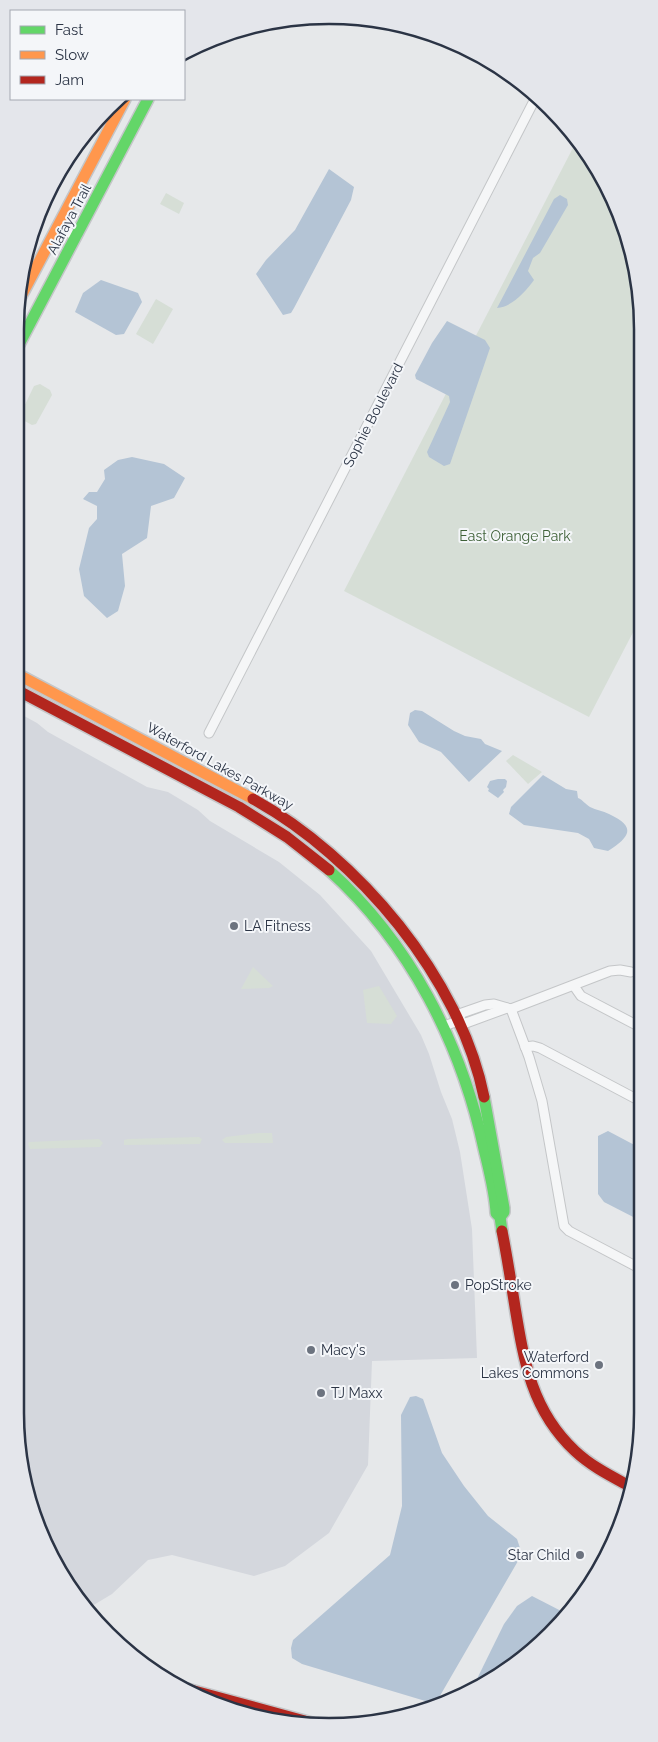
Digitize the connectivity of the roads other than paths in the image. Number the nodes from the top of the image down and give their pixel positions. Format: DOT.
graph roads {
  1 [pos="147,100"];
  2 [pos="533,103"];
  3 [pos="122,106"];
  4 [pos="57,228"];
  5 [pos="77,236"];
  6 [pos="27,285"];
  7 [pos="24,335"];
  8 [pos="24,678"];
  9 [pos="24,685"];
  10 [pos="24,694"];
  11 [pos="76,705"];
  12 [pos="209,732"];
  13 [pos="347,868"];
  14 [pos="337,878"];
  15 [pos="630,972"];
  16 [pos="574,986"];
  17 [pos="509,1009"];
  18 [pos="458,1021"];
  19 [pos="634,1024"];
  20 [pos="444,1026"];
  21 [pos="525,1047"];
  22 [pos="634,1098"];
  23 [pos="500,1217"];
  24 [pos="634,1265"];
  25 [pos="626,1484"];
  26 [pos="225,1700"];
  27 [pos="269,1712"];
  1 -- 5 [label="main road, Alafaya Trail"];
  2 -- 12 [label="street, Sophie Boulevard"];
  3 -- 4 [label="main road, Alafaya Trail"];
  4 -- 5 [label="street"];
  4 -- 6 [label="main road, Alafaya Trail"];
  5 -- 7 [label="main road, Alafaya Trail"];
  8 -- 11 [label="main road, Waterford Lakes Parkway"];
  9 -- 11 [label="main road"];
  10 -- 14 [label="main road, Waterford Lakes Parkway"];
  11 -- 13 [label="main road, Waterford Lakes Parkway"];
  13 -- 14 [label="street"];
  13 -- 18 [label="main road, Waterford Lakes Parkway"];
  14 -- 20 [label="main road, Waterford Lakes Parkway"];
  15 -- 16 [label="street"];
  16 -- 17 [label="street"];
  16 -- 19 [label="street"];
  17 -- 18 [label="street"];
  17 -- 21 [label="street"];
  18 -- 20 [label="street"];
  18 -- 23 [label="main road, Waterford Lakes Parkway"];
  20 -- 23 [label="main road, Waterford Lakes Parkway"];
  21 -- 22 [label="street"];
  21 -- 24 [label="street"];
  23 -- 25 [label="main road, Waterford Lakes Parkway"];
  26 -- 27 [label="main road"];
}
